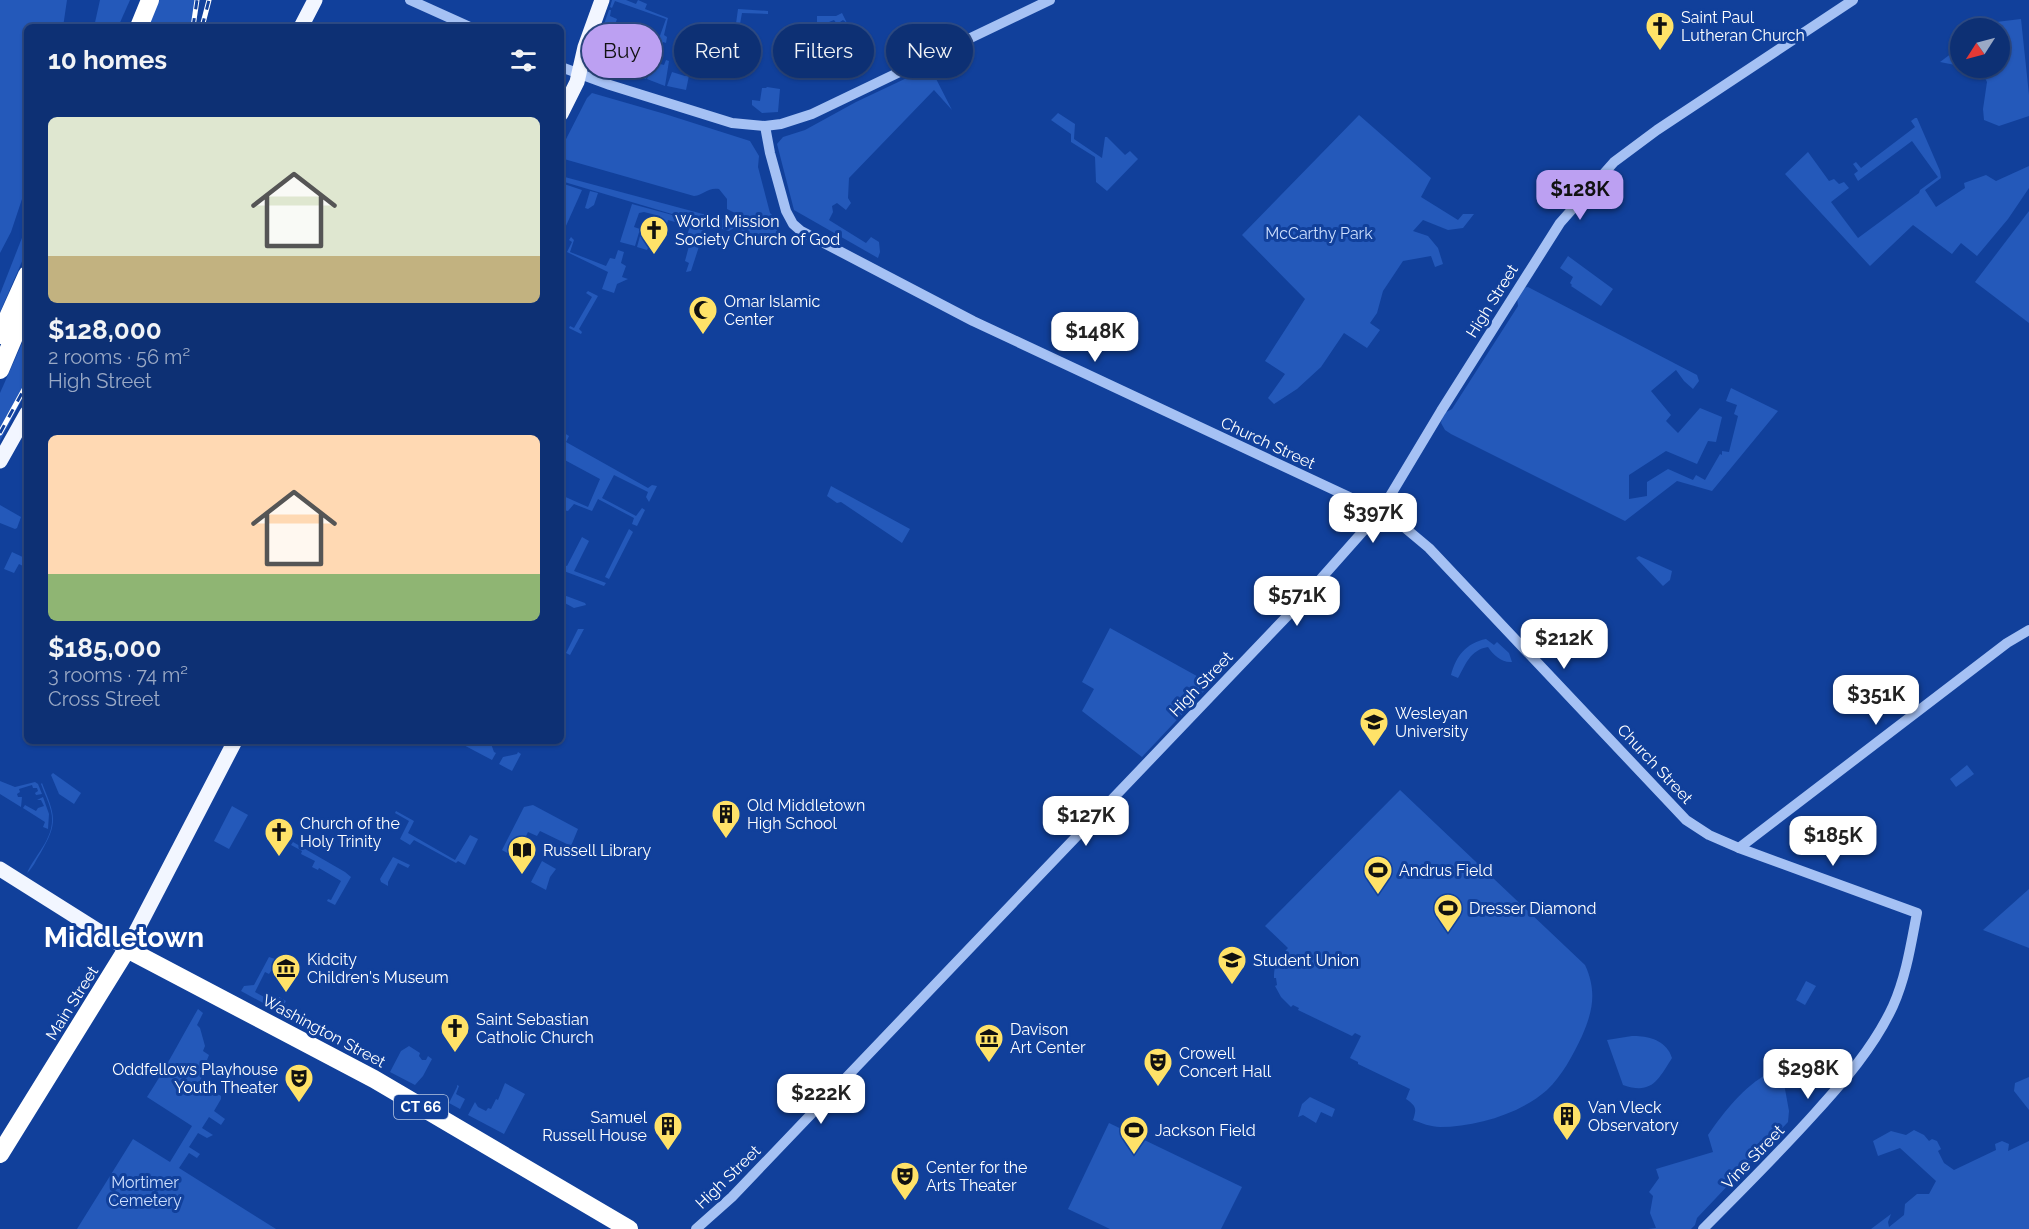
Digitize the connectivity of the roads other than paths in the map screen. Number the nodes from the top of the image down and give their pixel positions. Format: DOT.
graph roads {
  1 [pos="137,0"];
  2 [pos="150,0"];
  3 [pos="315,0"];
  4 [pos="410,0"];
  5 [pos="602,0"];
  6 [pos="1050,0"];
  7 [pos="1853,0"];
  8 [pos="128,24"];
  9 [pos="141,24"];
  10 [pos="303,24"];
  11 [pos="463,24"];
  12 [pos="564,68"];
  13 [pos="580,74"];
  14 [pos="564,108"];
  15 [pos="765,126"];
  16 [pos="24,282"];
  17 [pos="24,315"];
  18 [pos="0,335"];
  19 [pos="0,370"];
  20 [pos="24,417"];
  21 [pos="0,461"];
  22 [pos="1380,511"];
  23 [pos="2029,630"];
  24 [pos="233,744"];
  25 [pos="1739,848"];
  26 [pos="0,869"];
  27 [pos="1917,913"];
  28 [pos="127,948"];
  29 [pos="0,1154"];
  30 [pos="629,1229"];
  31 [pos="696,1229"];
  32 [pos="1703,1229"];
  1 -- 8 [label="highway"];
  2 -- 9 [label="highway"];
  3 -- 10 [label="main road"];
  4 -- 11 [label="street"];
  5 -- 13 [label="main road"];
  6 -- 15 [label="street"];
  7 -- 22 [label="street, High Street"];
  12 -- 13 [label="street"];
  13 -- 14 [label="main road"];
  13 -- 15 [label="street"];
  15 -- 22 [label="street, Church Street"];
  16 -- 18 [label="highway"];
  17 -- 19 [label="highway"];
  20 -- 21 [label="main road"];
  22 -- 25 [label="street, Church Street"];
  22 -- 31 [label="street, High Street"];
  23 -- 25 [label="street"];
  24 -- 28 [label="main road, Main Street"];
  25 -- 27 [label="street, Church Street"];
  26 -- 28 [label="main road, Washington Street"];
  27 -- 32 [label="street, Vine Street"];
  28 -- 29 [label="highway, Main Street"];
  28 -- 30 [label="highway, Washington Street / CT 66"];
}
